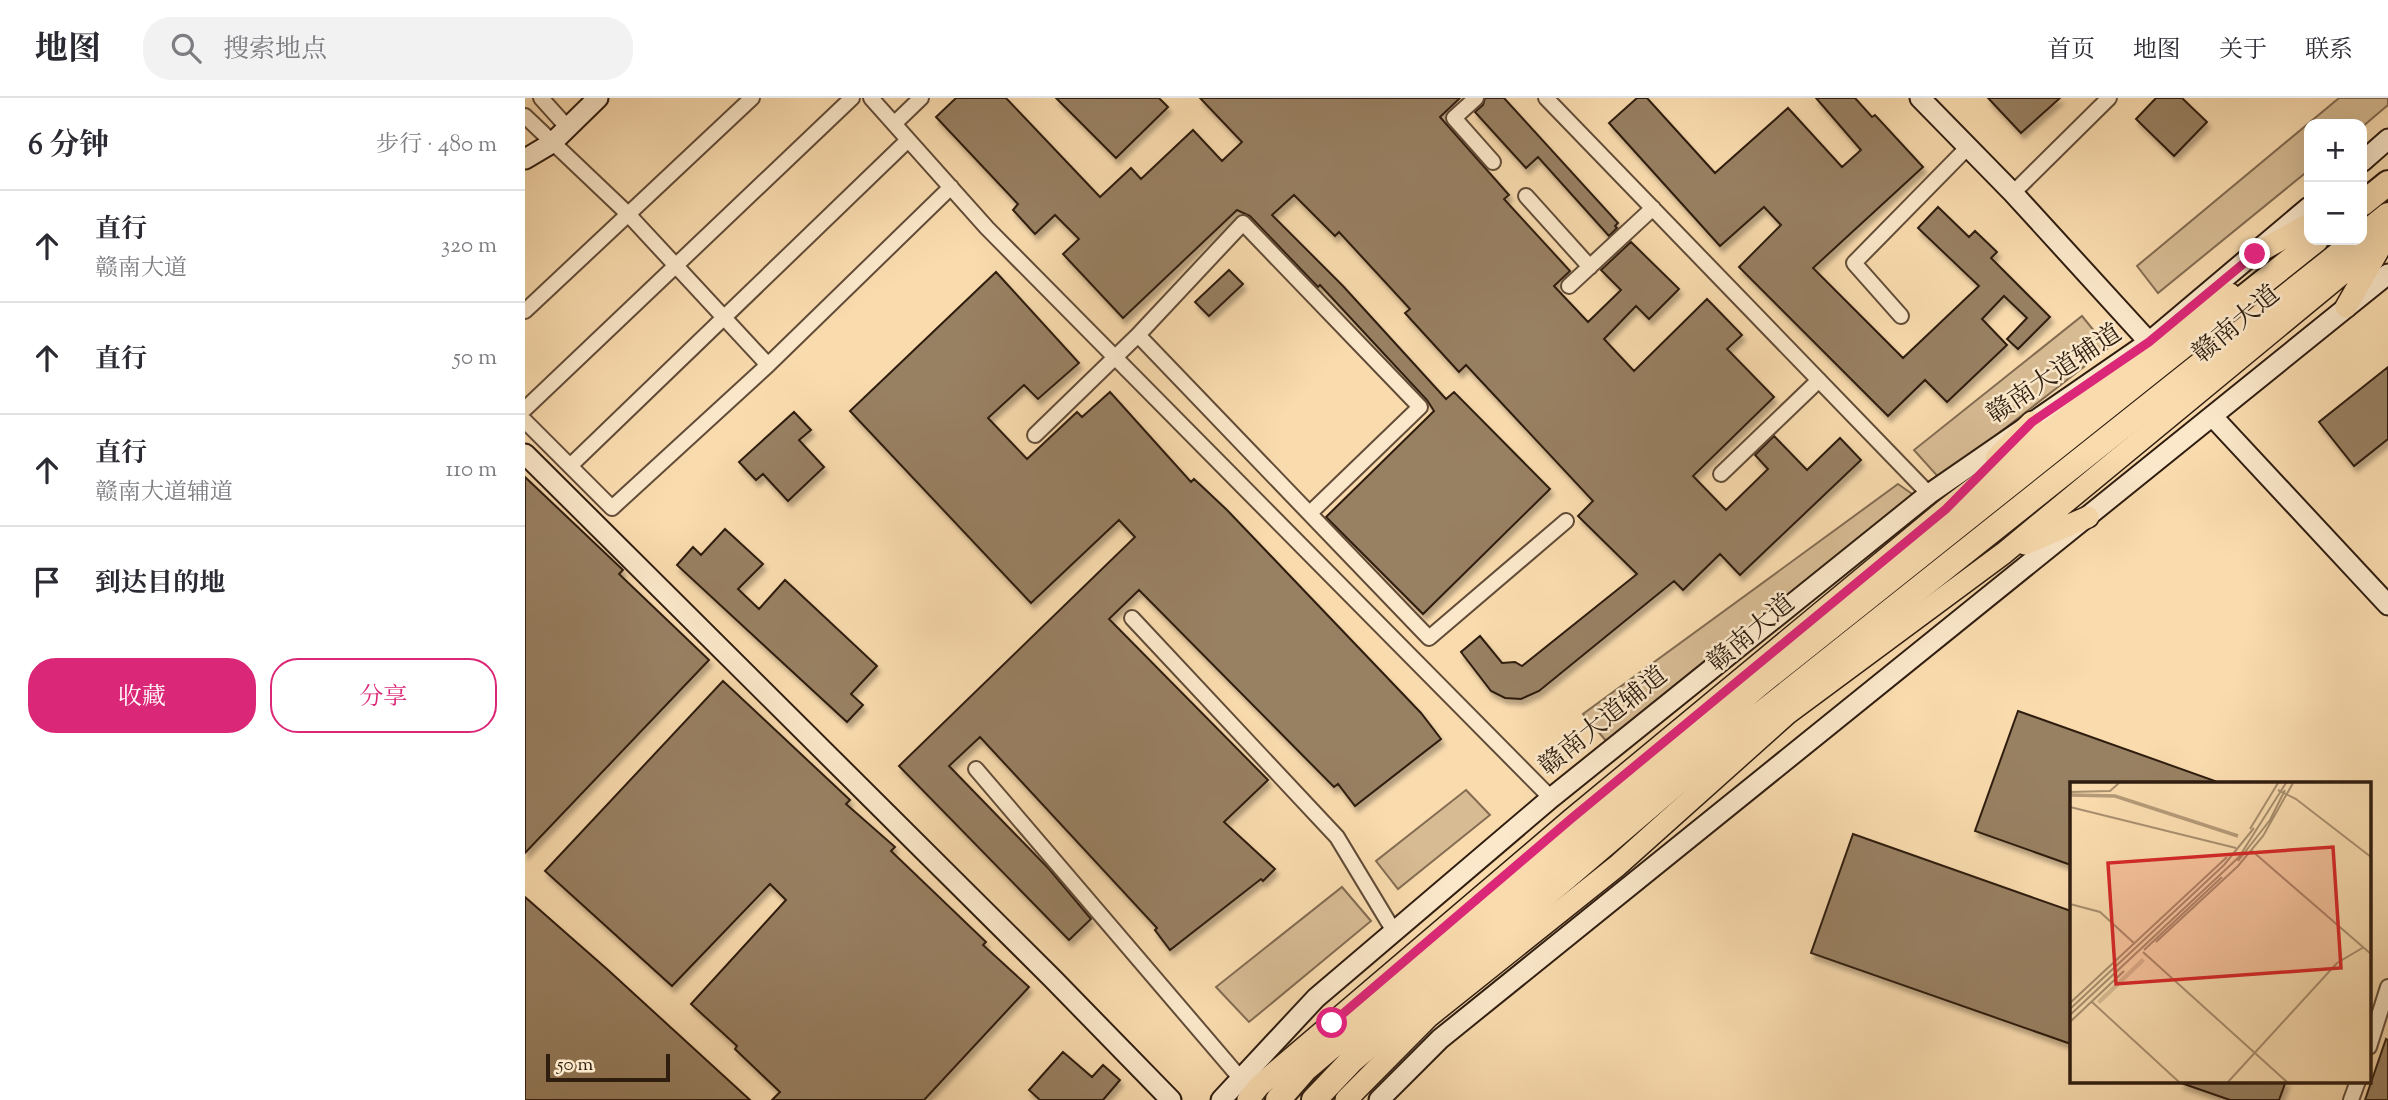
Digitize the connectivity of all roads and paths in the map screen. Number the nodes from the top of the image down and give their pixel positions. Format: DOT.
graph roads {
  1 [pos="541,98"];
  2 [pos="598,98"];
  3 [pos="752,98"];
  4 [pos="852,98"];
  5 [pos="871,98"];
  6 [pos="921,98"];
  7 [pos="1476,98"];
  8 [pos="1546,98"];
  9 [pos="1920,98"];
  10 [pos="2109,98"];
  11 [pos="525,116"];
  12 [pos="894,124"];
  13 [pos="568,128"];
  14 [pos="2388,139"];
  15 [pos="908,140"];
  16 [pos="552,143"];
  17 [pos="1968,147"];
  18 [pos="2367,158"];
  19 [pos="525,159"];
  20 [pos="1493,162"];
  21 [pos="2388,171"];
  22 [pos="2388,183"];
  23 [pos="951,187"];
  24 [pos="2367,189"];
  25 [pos="2013,193"];
  26 [pos="1526,196"];
  27 [pos="2367,200"];
  28 [pos="1653,208"];
  29 [pos="2304,211"];
  30 [pos="627,213"];
  31 [pos="2304,227"];
  32 [pos="2381,231"];
  33 [pos="2304,237"];
  34 [pos="2310,245"];
  35 [pos="2351,245"];
  36 [pos="2255,254"];
  37 [pos="676,266"];
  38 [pos="1590,267"];
  39 [pos="2388,274"];
  40 [pos="1569,286"];
  41 [pos="2346,307"];
  42 [pos="525,311"];
  43 [pos="723,316"];
  44 [pos="1901,316"];
  45 [pos="1138,335"];
  46 [pos="2149,342"];
  47 [pos="1115,358"];
  48 [pos="768,365"];
  49 [pos="1819,380"];
  50 [pos="525,409"];
  51 [pos="2213,417"];
  52 [pos="525,421"];
  53 [pos="2032,422"];
  54 [pos="1035,435"];
  55 [pos="525,454"];
  56 [pos="570,466"];
  57 [pos="1721,474"];
  58 [pos="1929,494"];
  59 [pos="1946,509"];
  60 [pos="1310,513"];
  61 [pos="2088,517"];
  62 [pos="1566,521"];
  63 [pos="2004,553"];
  64 [pos="2388,605"];
  65 [pos="1132,618"];
  66 [pos="976,769"];
  67 [pos="1551,798"];
  68 [pos="1395,933"];
  69 [pos="2388,988"];
  70 [pos="2371,1040"];
  71 [pos="1241,1079"];
  72 [pos="2358,1082"];
  73 [pos="1171,1100"];
  74 [pos="1221,1100"];
  75 [pos="1248,1100"];
  76 [pos="1278,1100"];
  77 [pos="1314,1100"];
  78 [pos="1346,1100"];
  79 [pos="1379,1100"];
  80 [pos="2351,1100"];
  1 -- 13 [label="street"];
  2 -- 13 [label="street"];
  3 -- 30 [label="street"];
  4 -- 37 [label="street"];
  5 -- 12 [label="street"];
  6 -- 12 [label="street"];
  7 -- 20 [label="street"];
  8 -- 28 [label="street"];
  9 -- 17 [label="street"];
  10 -- 25 [label="street"];
  11 -- 16 [label="street"];
  12 -- 15 [label="street"];
  13 -- 16 [label="street"];
  14 -- 18 [label="street"];
  15 -- 23 [label="street"];
  15 -- 43 [label="street"];
  16 -- 19 [label="street"];
  16 -- 30 [label="street"];
  17 -- 25 [label="street"];
  17 -- 44 [label="street"];
  21 -- 24 [label="main road"];
  22 -- 27 [label="highway"];
  23 -- 47 [label="street"];
  23 -- 48 [label="street"];
  25 -- 46 [label="street"];
  26 -- 38 [label="street"];
  28 -- 38 [label="street"];
  28 -- 49 [label="street"];
  29 -- 36 [label="street, 赣南大道辅道"];
  30 -- 37 [label="street"];
  30 -- 42 [label="street"];
  31 -- 36 [label="main road"];
  32 -- 41 [label="main road"];
  32 -- 63 [label="main road, 赣南大道"];
  33 -- 59 [label="main road, 赣南大道"];
  34 -- 76 [label="highway"];
  35 -- 77 [label="highway"];
  36 -- 46 [label="street, 赣南大道辅道"];
  37 -- 43 [label="street"];
  37 -- 50 [label="street"];
  38 -- 40 [label="street"];
  39 -- 41 [label="street"];
  41 -- 51 [label="street"];
  43 -- 48 [label="street"];
  43 -- 56 [label="street"];
  45 -- 47 [label="street"];
  45 -- 60 [label="street"];
  45 -- 60 [label="street"];
  46 -- 53 [label="street, 赣南大道辅道"];
  47 -- 54 [label="street"];
  47 -- 67 [label="street"];
  48 -- 56 [label="street"];
  49 -- 57 [label="street"];
  49 -- 58 [label="street"];
  51 -- 61 [label="street"];
  51 -- 64 [label="street"];
  52 -- 56 [label="street"];
  53 -- 58 [label="street, 赣南大道辅道"];
  53 -- 59 [label="main road"];
  55 -- 73 [label="street"];
  58 -- 67 [label="street, 赣南大道辅道"];
  59 -- 75 [label="main road, 赣南大道"];
  60 -- 62 [label="street"];
  61 -- 63 [label="main road"];
  61 -- 79 [label="street"];
  63 -- 78 [label="main road, 赣南大道"];
  65 -- 68 [label="street"];
  66 -- 71 [label="street"];
  67 -- 68 [label="street, 赣南大道辅道"];
  68 -- 71 [label="street, 赣南大道辅道"];
  69 -- 70 [label="street"];
  71 -- 74 [label="street, 赣南大道辅道"];
  72 -- 80 [label="street"];
}
